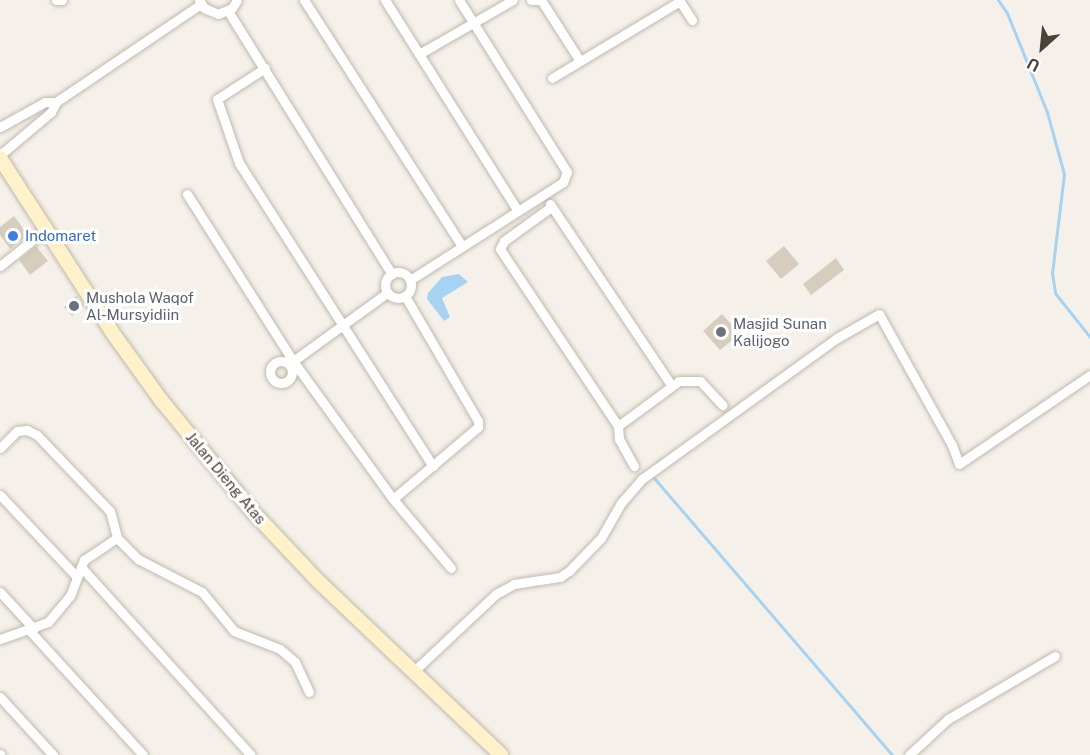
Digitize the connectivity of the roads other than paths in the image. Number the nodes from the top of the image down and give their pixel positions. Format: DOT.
graph roads {
  1 [pos="56,0"];
  2 [pos="63,0"];
  3 [pos="237,0"];
  4 [pos="304,0"];
  5 [pos="385,0"];
  6 [pos="459,0"];
  7 [pos="513,0"];
  8 [pos="531,0"];
  9 [pos="539,0"];
  10 [pos="680,0"];
  11 [pos="200,2"];
  12 [pos="228,11"];
  13 [pos="692,20"];
  14 [pos="474,23"];
  15 [pos="418,54"];
  16 [pos="580,61"];
  17 [pos="265,68"];
  18 [pos="552,78"];
  19 [pos="56,102"];
  20 [pos="11,120"];
  21 [pos="0,127"];
  22 [pos="23,136"];
  23 [pos="0,157"];
  24 [pos="187,194"];
  25 [pos="543,195"];
  26 [pos="552,207"];
  27 [pos="518,211"];
  28 [pos="45,230"];
  29 [pos="462,246"];
  30 [pos="0,266"];
  31 [pos="392,274"];
  32 [pos="410,280"];
  33 [pos="388,292"];
  34 [pos="405,296"];
  35 [pos="341,327"];
  36 [pos="291,363"];
  37 [pos="1090,375"];
  38 [pos="671,385"];
  39 [pos="722,405"];
  40 [pos="618,426"];
  41 [pos="0,448"];
  42 [pos="634,465"];
  43 [pos="433,466"];
  44 [pos="0,495"];
  45 [pos="393,499"];
  46 [pos="117,538"];
  47 [pos="81,567"];
  48 [pos="451,568"];
  49 [pos="77,577"];
  50 [pos="0,592"];
  51 [pos="32,629"];
  52 [pos="0,639"];
  53 [pos="1054,656"];
  54 [pos="414,671"];
  55 [pos="309,692"];
  56 [pos="0,697"];
  57 [pos="53,755"];
  58 [pos="143,755"];
  59 [pos="250,755"];
  60 [pos="501,755"];
  61 [pos="909,755"];
  1 -- 2 [label="street"];
  3 -- 12 [label="street"];
  4 -- 29 [label="street"];
  5 -- 15 [label="street"];
  6 -- 14 [label="street"];
  7 -- 14 [label="street"];
  8 -- 9 [label="street"];
  9 -- 16 [label="street"];
  10 -- 13 [label="street"];
  10 -- 16 [label="street"];
  11 -- 12 [label="street"];
  11 -- 19 [label="street"];
  12 -- 17 [label="street"];
  14 -- 15 [label="street"];
  14 -- 25 [label="street"];
  15 -- 27 [label="street"];
  16 -- 18 [label="street"];
  17 -- 31 [label="street"];
  17 -- 35 [label="street"];
  19 -- 20 [label="street"];
  19 -- 22 [label="street"];
  20 -- 21 [label="street"];
  20 -- 22 [label="street"];
  22 -- 23 [label="street"];
  23 -- 28 [label="street, Jalan Dieng Atas"];
  24 -- 36 [label="street"];
  25 -- 26 [label="street"];
  25 -- 27 [label="street"];
  26 -- 38 [label="street"];
  26 -- 40 [label="street"];
  27 -- 29 [label="street"];
  28 -- 30 [label="street"];
  28 -- 54 [label="street, Jalan Dieng Atas"];
  29 -- 32 [label="street"];
  31 -- 32 [label="street"];
  31 -- 33 [label="street"];
  32 -- 34 [label="street"];
  33 -- 34 [label="street"];
  33 -- 35 [label="street"];
  34 -- 43 [label="street"];
  35 -- 36 [label="street"];
  35 -- 43 [label="street"];
  36 -- 45 [label="street"];
  37 -- 54 [label="street"];
  38 -- 39 [label="street"];
  38 -- 40 [label="street"];
  40 -- 42 [label="street"];
  41 -- 46 [label="street"];
  43 -- 45 [label="street"];
  44 -- 49 [label="street"];
  45 -- 48 [label="street"];
  46 -- 47 [label="street"];
  46 -- 55 [label="street"];
  47 -- 49 [label="street"];
  47 -- 59 [label="street"];
  49 -- 51 [label="street"];
  50 -- 51 [label="street"];
  51 -- 52 [label="street"];
  51 -- 58 [label="street"];
  53 -- 61 [label="street"];
  54 -- 60 [label="street, Jalan Dieng Atas"];
  56 -- 57 [label="street"];
}
